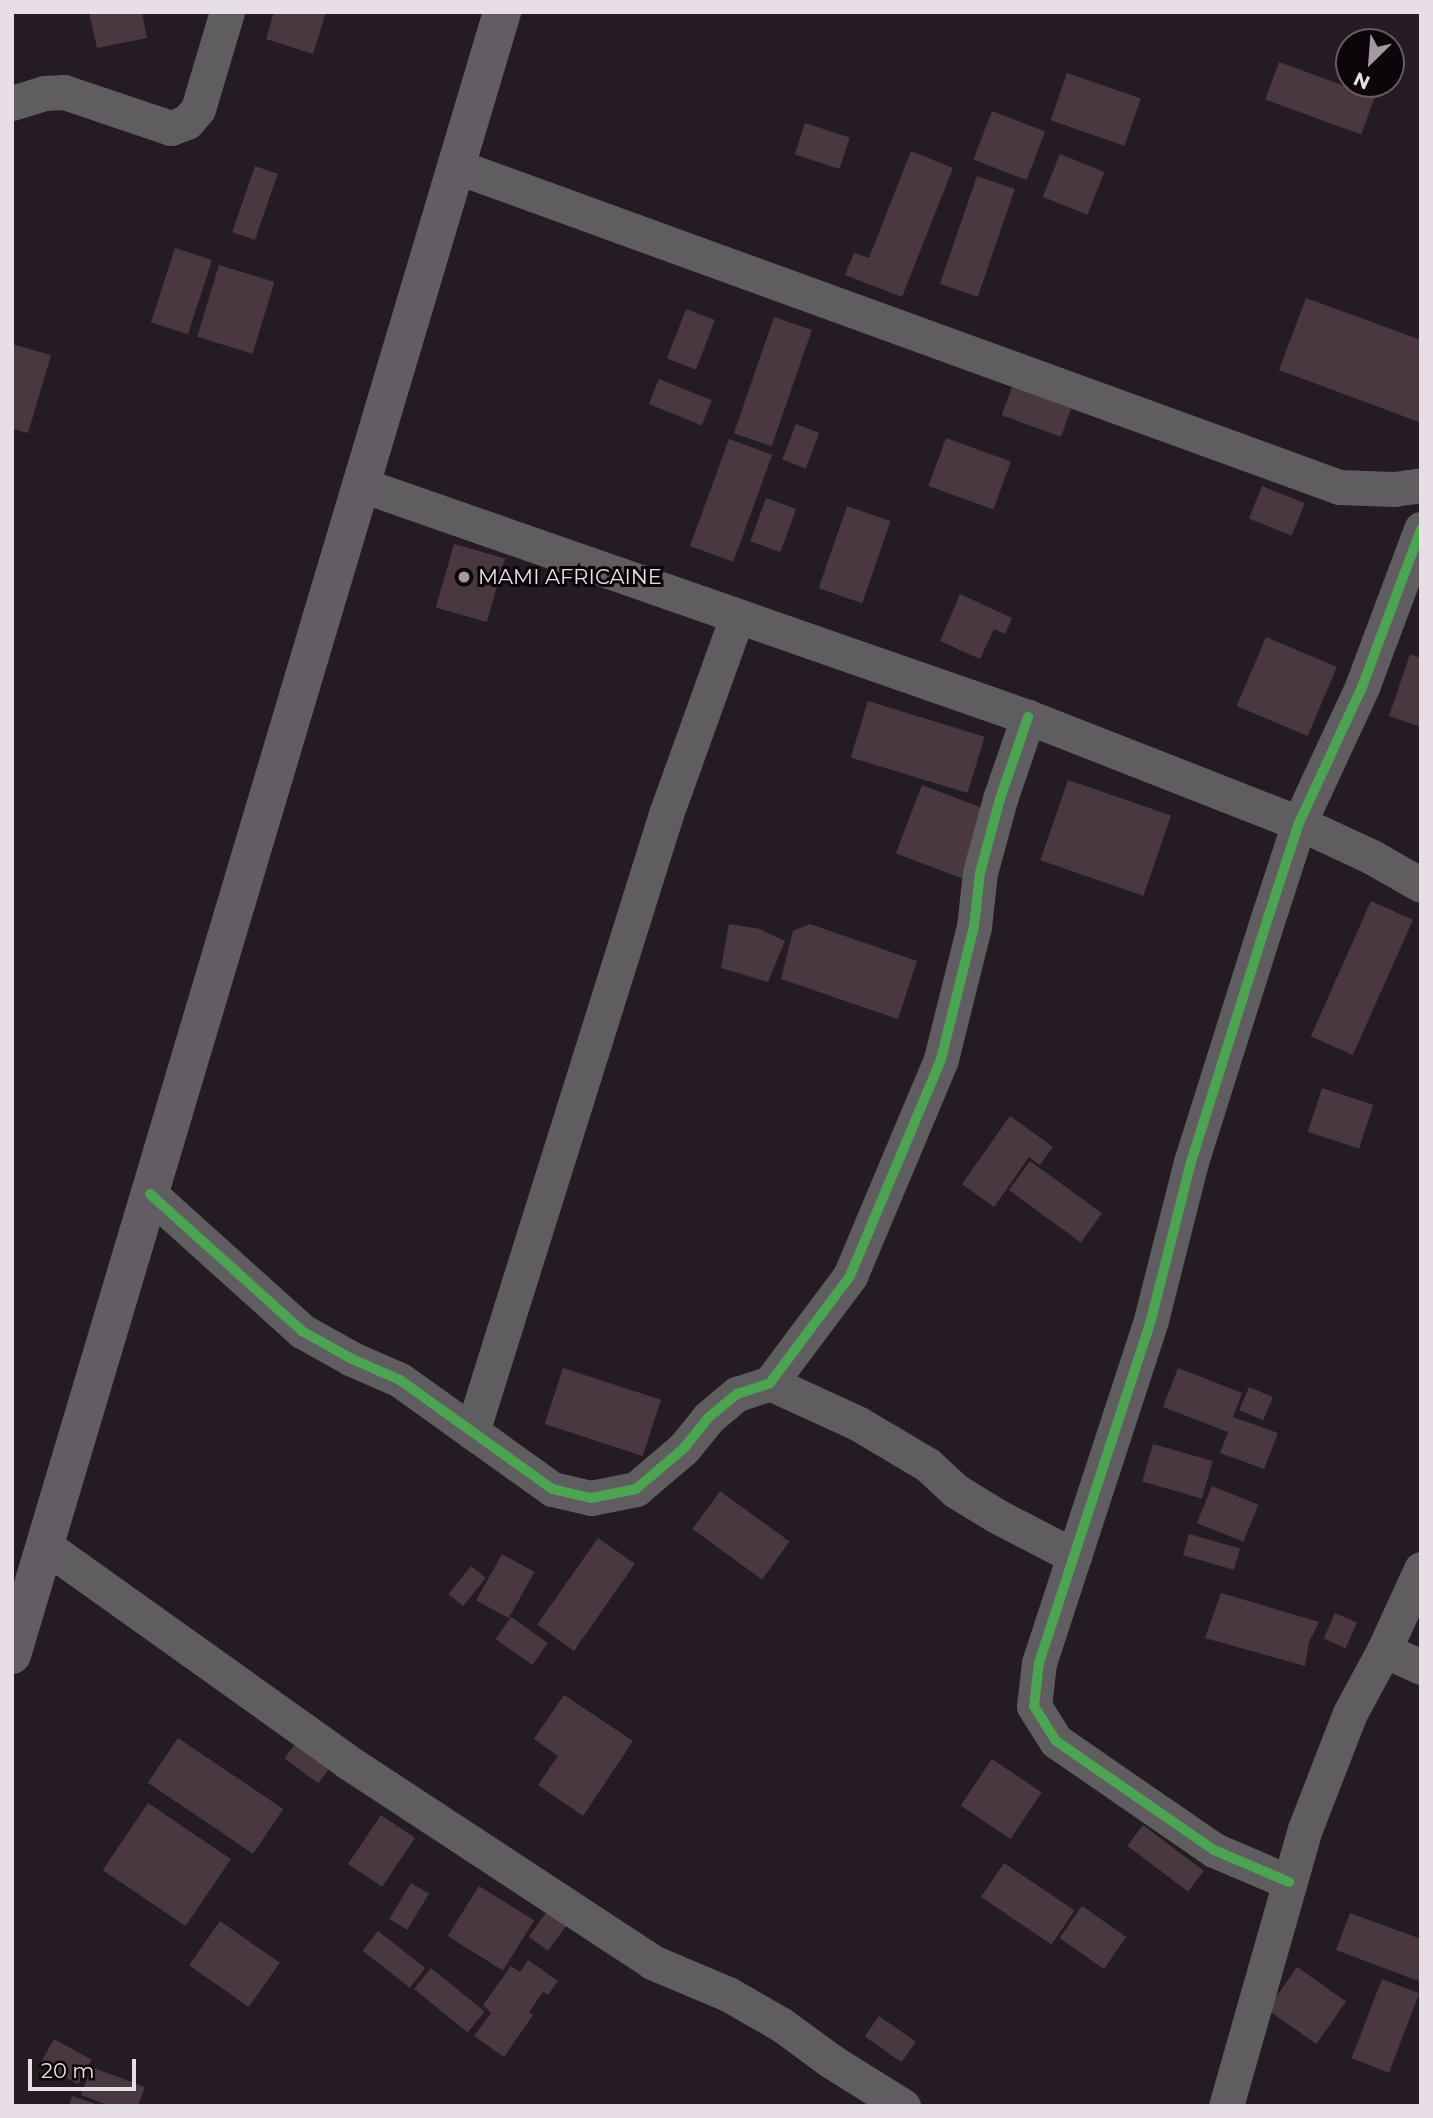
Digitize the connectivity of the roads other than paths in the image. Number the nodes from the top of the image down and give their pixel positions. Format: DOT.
graph roads {
  1 [pos="227,12"];
  2 [pos="502,12"];
  3 [pos="12,103"];
  4 [pos="458,167"];
  5 [pos="362,485"];
  6 [pos="1421,485"];
  7 [pos="1421,529"];
  8 [pos="737,617"];
  9 [pos="1028,717"];
  10 [pos="1299,823"];
  11 [pos="1421,885"];
  12 [pos="150,1194"];
  13 [pos="770,1383"];
  14 [pos="472,1432"];
  15 [pos="44,1545"];
  16 [pos="1074,1556"];
  17 [pos="1421,1569"];
  18 [pos="1384,1650"];
  19 [pos="12,1655"];
  20 [pos="1421,1667"];
  21 [pos="1289,1882"];
  22 [pos="903,2106"];
  23 [pos="1226,2106"];
  1 -- 3 [label="street"];
  2 -- 4 [label="main road"];
  4 -- 5 [label="main road"];
  4 -- 6 [label="street"];
  5 -- 8 [label="street"];
  5 -- 12 [label="main road"];
  7 -- 10 [label="street"];
  8 -- 9 [label="street"];
  8 -- 14 [label="street"];
  9 -- 10 [label="street"];
  9 -- 13 [label="street"];
  10 -- 11 [label="street"];
  10 -- 16 [label="street"];
  12 -- 14 [label="street"];
  12 -- 15 [label="main road"];
  13 -- 14 [label="street"];
  13 -- 16 [label="street"];
  15 -- 19 [label="main road"];
  15 -- 22 [label="street"];
  16 -- 21 [label="street"];
  17 -- 18 [label="street"];
  18 -- 20 [label="street"];
  18 -- 21 [label="street"];
  21 -- 23 [label="street"];
}
